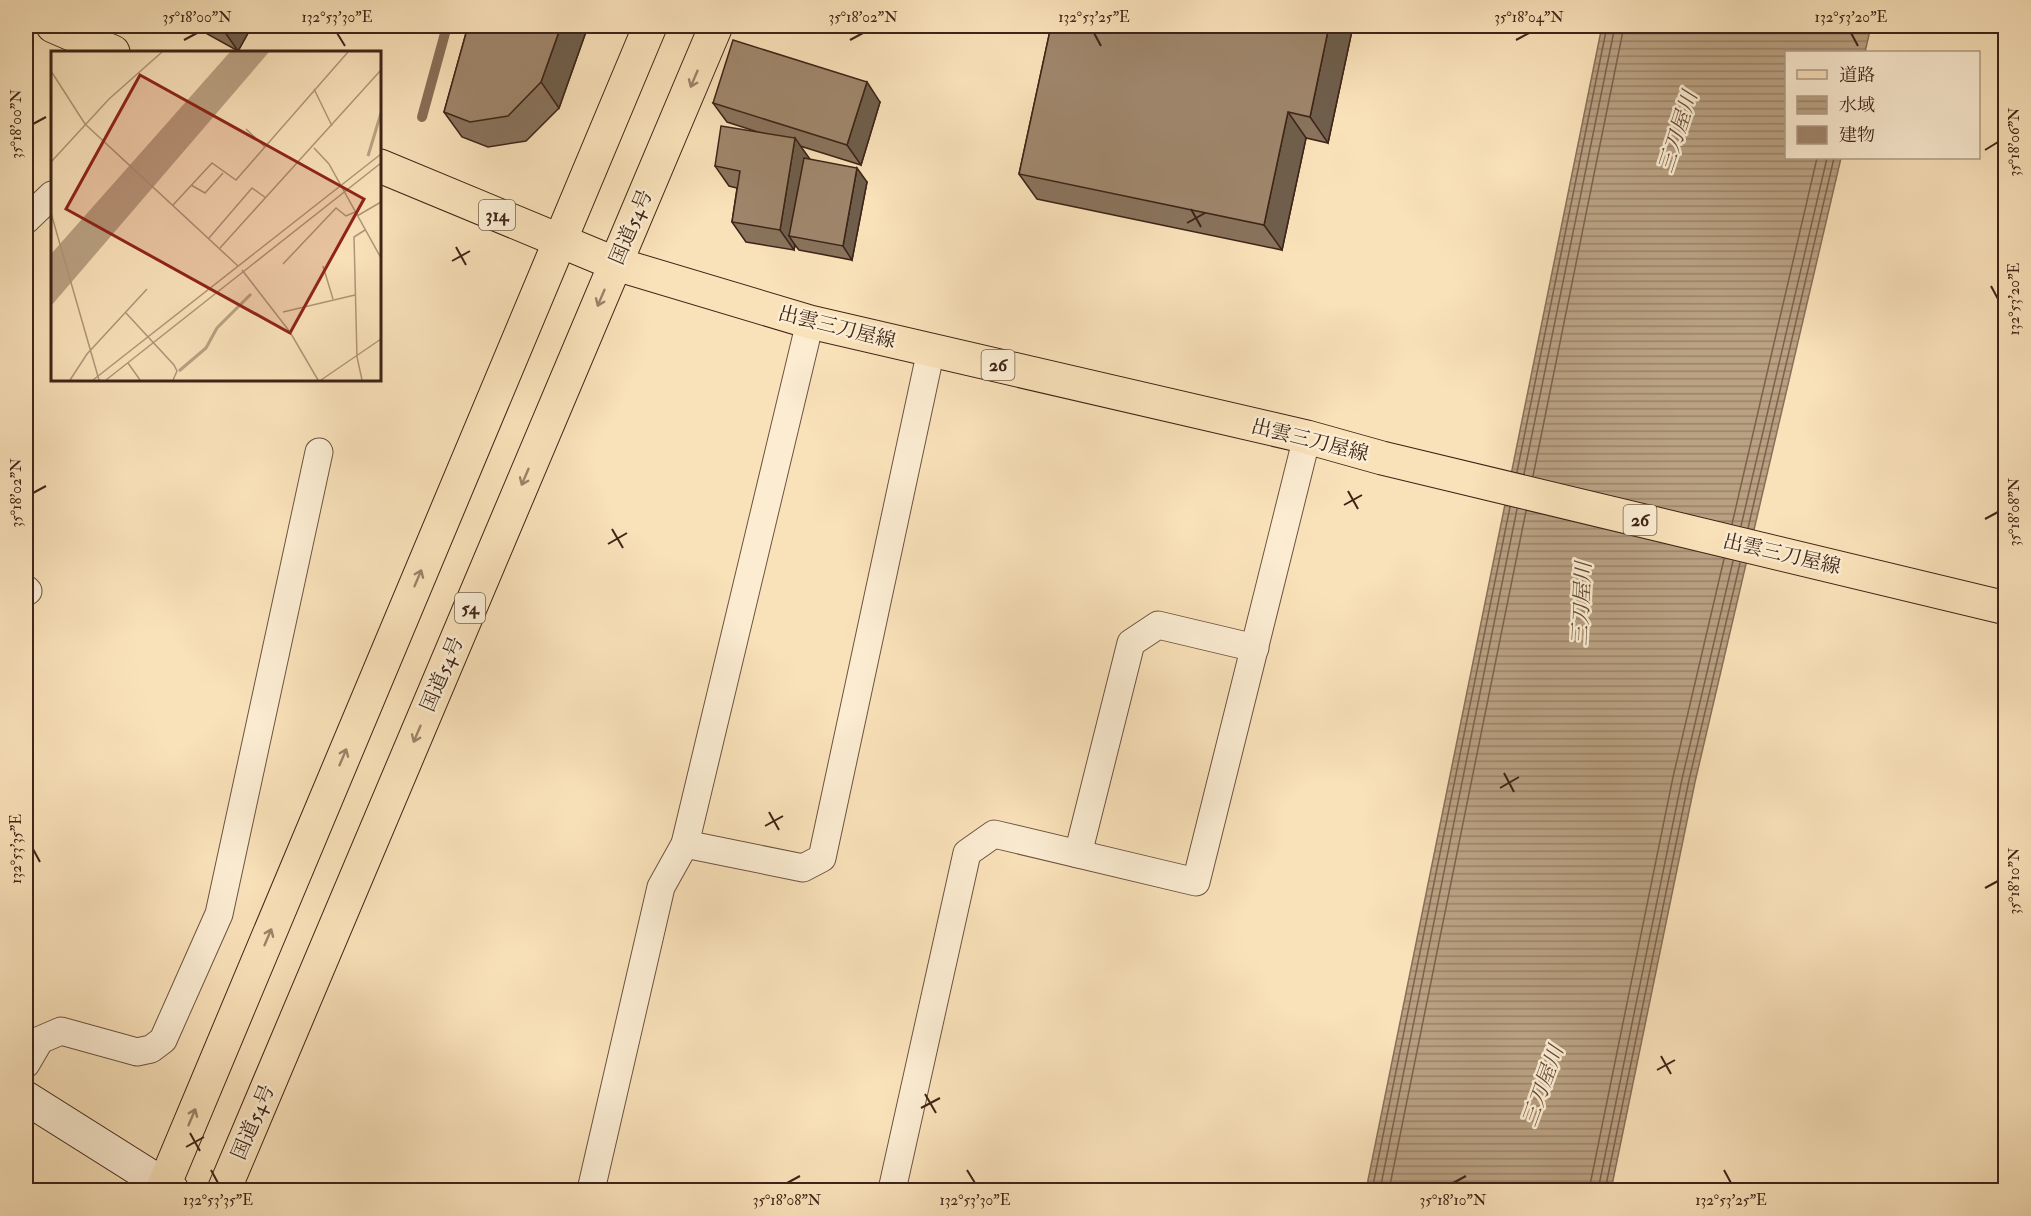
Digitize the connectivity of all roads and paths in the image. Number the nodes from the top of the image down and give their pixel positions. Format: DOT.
graph roads {
  1 [pos="53,26"];
  2 [pos="650,26"];
  3 [pos="716,26"];
  4 [pos="111,51"];
  5 [pos="381,166"];
  6 [pos="51,196"];
  7 [pos="26,220"];
  8 [pos="559,241"];
  9 [pos="616,264"];
  10 [pos="810,322"];
  11 [pos="931,350"];
  12 [pos="1307,437"];
  13 [pos="319,452"];
  14 [pos="2006,608"];
  15 [pos="1255,648"];
  16 [pos="685,844"];
  17 [pos="1078,854"];
  18 [pos="26,1064"];
  19 [pos="26,1098"];
  20 [pos="166,1189"];
  21 [pos="224,1191"];
  22 [pos="591,1191"];
  23 [pos="892,1191"];
  1 -- 4 [label="main road"];
  2 -- 8 [label="main road"];
  3 -- 9 [label="main road, 国道54号 / 54, one-way"];
  5 -- 8 [label="main road, 314"];
  6 -- 7 [label="street"];
  8 -- 9 [label="main road, 314"];
  20 -- 8 [label="main road, one-way"];
  9 -- 10 [label="main road, 出雲三刀屋線 / 26"];
  9 -- 21 [label="main road, 国道54号 / 54, one-way"];
  10 -- 11 [label="main road, 出雲三刀屋線 / 26"];
  10 -- 16 [label="street"];
  11 -- 12 [label="main road, 出雲三刀屋線 / 26"];
  11 -- 16 [label="street"];
  12 -- 14 [label="main road, 出雲三刀屋線 / 26"];
  12 -- 15 [label="street"];
  13 -- 18 [label="street"];
  15 -- 17 [label="street"];
  15 -- 17 [label="street"];
  16 -- 22 [label="street"];
  17 -- 23 [label="street"];
  19 -- 20 [label="street"];
}
